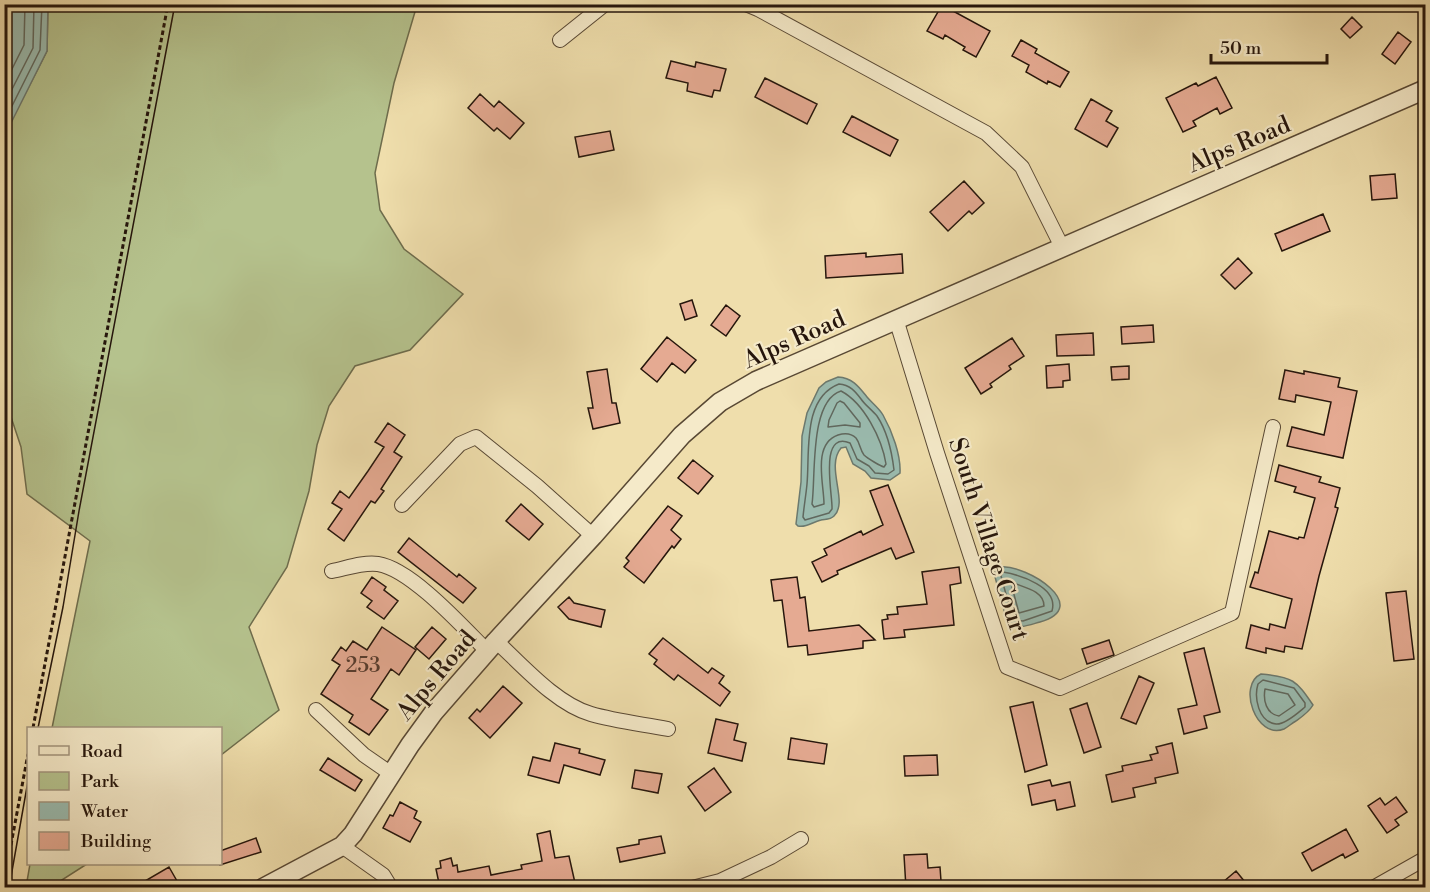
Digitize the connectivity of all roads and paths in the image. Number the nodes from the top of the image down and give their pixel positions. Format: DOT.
graph roads {
  1 [pos="168,4"];
  2 [pos="605,4"];
  3 [pos="746,4"];
  4 [pos="560,39"];
  5 [pos="1425,89"];
  6 [pos="1062,247"];
  7 [pos="896,319"];
  8 [pos="1273,427"];
  9 [pos="402,505"];
  10 [pos="594,536"];
  11 [pos="332,571"];
  12 [pos="492,646"];
  13 [pos="316,710"];
  14 [pos="33,727"];
  15 [pos="668,729"];
  16 [pos="27,759"];
  17 [pos="390,773"];
  18 [pos="801,839"];
  19 [pos="342,846"];
  20 [pos="1425,858"];
  21 [pos="4,882"];
  22 [pos="264,888"];
  23 [pos="391,888"];
  24 [pos="692,888"];
  25 [pos="1373,888"];
  1 -- 14 [label="path"];
  2 -- 4 [label="street"];
  3 -- 6 [label="street"];
  5 -- 6 [label="street, Alps Road"];
  6 -- 7 [label="street, Alps Road"];
  7 -- 8 [label="street, South Village Court"];
  7 -- 10 [label="street, Alps Road"];
  9 -- 10 [label="street"];
  10 -- 12 [label="street, Alps Road"];
  11 -- 12 [label="street"];
  12 -- 15 [label="street"];
  12 -- 17 [label="street, Alps Road"];
  13 -- 17 [label="street"];
  16 -- 21 [label="path"];
  17 -- 19 [label="street, Alps Road"];
  18 -- 24 [label="street"];
  19 -- 22 [label="street"];
  19 -- 23 [label="street"];
  20 -- 25 [label="street"];
}
